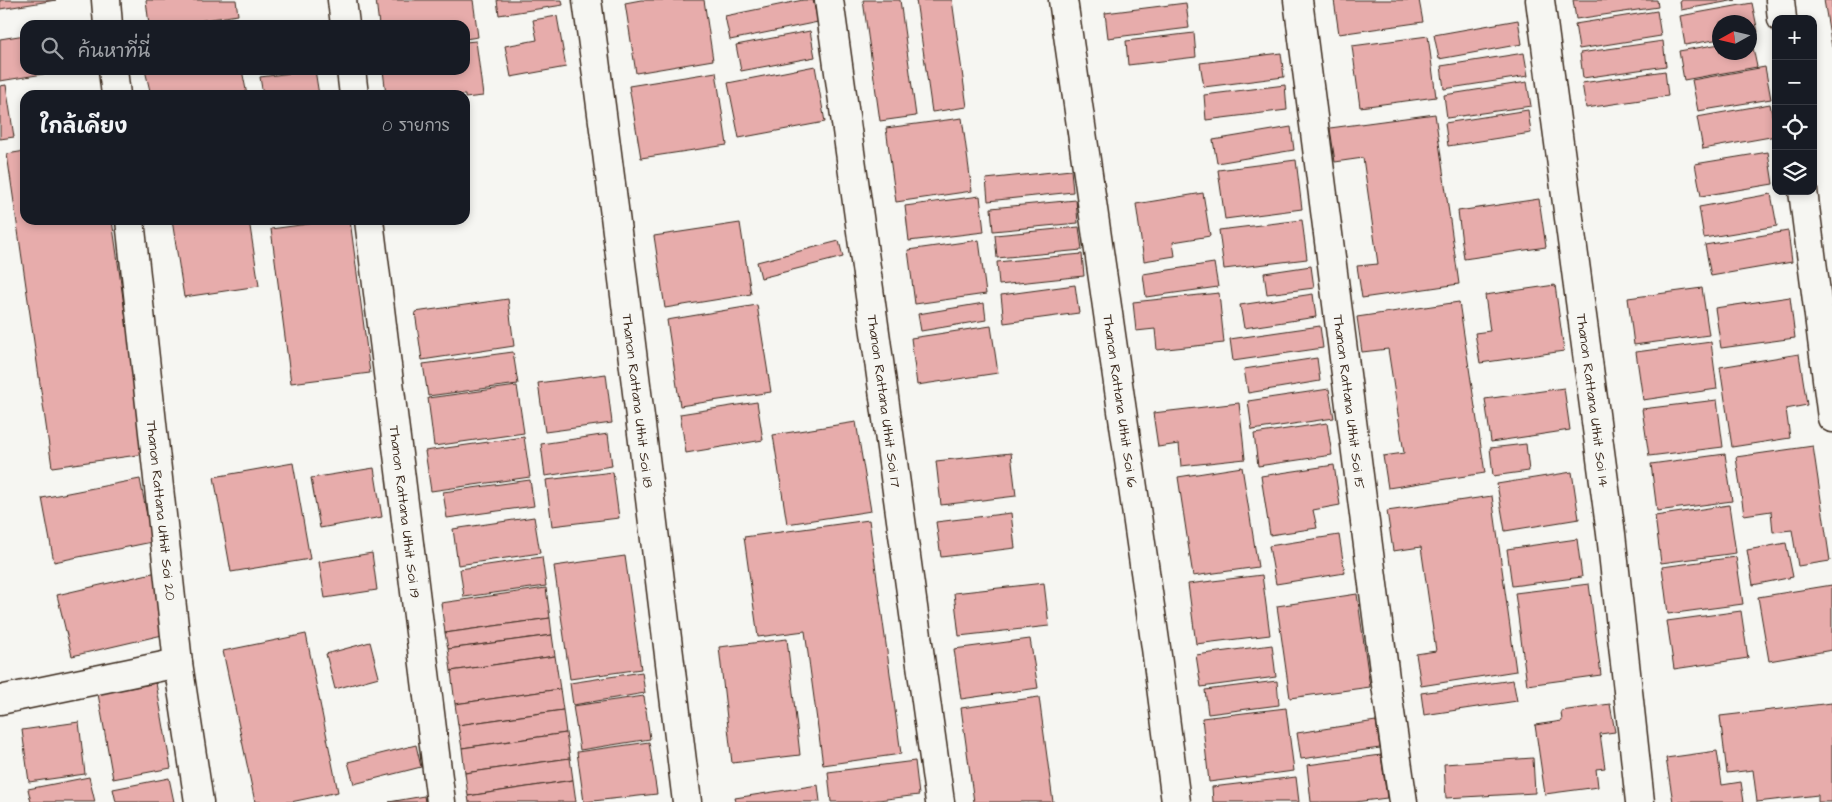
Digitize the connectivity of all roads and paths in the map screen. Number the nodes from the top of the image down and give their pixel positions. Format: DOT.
graph roads {
  1 [pos="106,0"];
  2 [pos="342,0"];
  3 [pos="587,0"];
  4 [pos="829,0"];
  5 [pos="1063,0"];
  6 [pos="1298,0"];
  7 [pos="1540,0"];
  8 [pos="1780,0"];
  9 [pos="1782,15"];
  10 [pos="108,20"];
  11 [pos="344,20"];
  12 [pos="114,75"];
  13 [pos="352,75"];
  14 [pos="115,90"];
  15 [pos="353,90"];
  16 [pos="1804,195"];
  17 [pos="131,225"];
  18 [pos="370,225"];
  19 [pos="1832,418"];
  20 [pos="178,663"];
  21 [pos="0,700"];
  22 [pos="199,802"];
  23 [pos="442,802"];
  24 [pos="687,802"];
  25 [pos="940,802"];
  26 [pos="1176,802"];
  27 [pos="1403,802"];
  28 [pos="1640,802"];
  1 -- 10 [label="street"];
  2 -- 11 [label="street"];
  3 -- 24 [label="street, Thanon Rattana Uthit Soi 18"];
  4 -- 25 [label="street, Thanon Rattana Uthit Soi 17"];
  5 -- 26 [label="street, Thanon Rattana Uthit Soi 16"];
  6 -- 27 [label="street, Thanon Rattana Uthit Soi 15"];
  7 -- 28 [label="street, Thanon Rattana Uthit Soi 14"];
  8 -- 9 [label="street"];
  12 -- 14 [label="street"];
  13 -- 15 [label="street"];
  16 -- 19 [label="street"];
  17 -- 20 [label="street, Thanon Rattana Uthit Soi 20"];
  18 -- 23 [label="street, Thanon Rattana Uthit Soi 19"];
  20 -- 21 [label="street"];
  20 -- 22 [label="street, Thanon Rattana Uthit Soi 20"];
}
